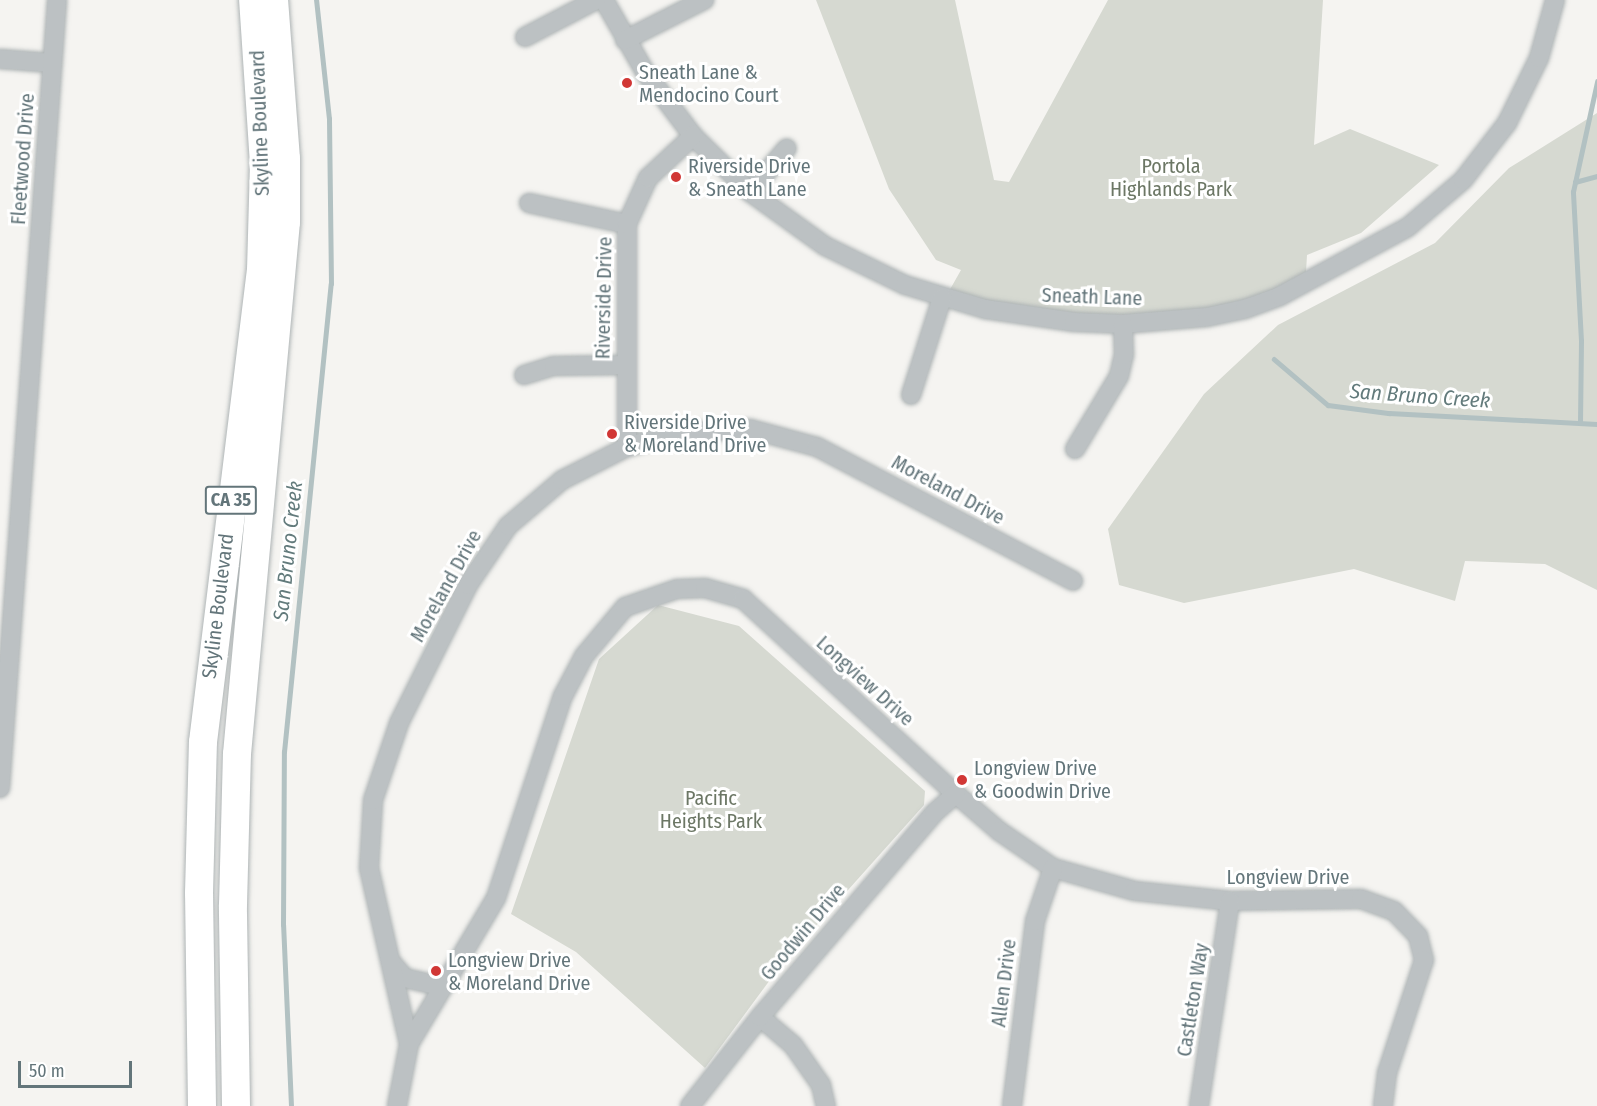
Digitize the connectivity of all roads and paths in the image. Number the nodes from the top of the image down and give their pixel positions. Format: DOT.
graph roads {
  1 [pos="57,0"];
  2 [pos="254,0"];
  3 [pos="274,0"];
  4 [pos="596,0"];
  5 [pos="604,0"];
  6 [pos="704,0"];
  7 [pos="1555,0"];
  8 [pos="525,37"];
  9 [pos="625,40"];
  10 [pos="0,59"];
  11 [pos="52,63"];
  12 [pos="693,136"];
  13 [pos="787,148"];
  14 [pos="750,192"];
  15 [pos="529,203"];
  16 [pos="627,224"];
  17 [pos="942,298"];
  18 [pos="1123,324"];
  19 [pos="626,365"];
  20 [pos="524,375"];
  21 [pos="911,395"];
  22 [pos="627,447"];
  23 [pos="1075,449"];
  24 [pos="1073,581"];
  25 [pos="0,788"];
  26 [pos="956,794"];
  27 [pos="1053,868"];
  28 [pos="1230,901"];
  29 [pos="390,961"];
  30 [pos="443,987"];
  31 [pos="760,1017"];
  32 [pos="409,1044"];
  33 [pos="202,1106"];
  34 [pos="236,1106"];
  35 [pos="397,1106"];
  36 [pos="690,1106"];
  37 [pos="826,1106"];
  38 [pos="1012,1106"];
  39 [pos="1199,1106"];
  40 [pos="1383,1106"];
  1 -- 11 [label="street, Fleetwood Drive"];
  2 -- 33 [label="main road, Skyline Boulevard / CA 35"];
  3 -- 34 [label="main road, Skyline Boulevard / CA 35"];
  4 -- 8 [label="street"];
  5 -- 9 [label="street, Sneath Lane"];
  6 -- 9 [label="street"];
  7 -- 18 [label="street, Sneath Lane"];
  9 -- 12 [label="street, Sneath Lane"];
  10 -- 11 [label="street"];
  11 -- 25 [label="street, Fleetwood Drive"];
  12 -- 14 [label="street, Sneath Lane"];
  12 -- 16 [label="street, Riverside Drive"];
  13 -- 14 [label="street"];
  14 -- 17 [label="street, Sneath Lane"];
  15 -- 16 [label="street"];
  16 -- 19 [label="street, Riverside Drive"];
  17 -- 18 [label="street, Sneath Lane"];
  17 -- 21 [label="street"];
  18 -- 23 [label="street"];
  19 -- 20 [label="street"];
  19 -- 22 [label="street, Riverside Drive"];
  22 -- 24 [label="street, Moreland Drive"];
  22 -- 29 [label="street, Moreland Drive"];
  26 -- 27 [label="street, Longview Drive"];
  26 -- 30 [label="street, Longview Drive"];
  26 -- 31 [label="street, Goodwin Drive"];
  27 -- 28 [label="street, Longview Drive"];
  27 -- 38 [label="street, Allen Drive"];
  28 -- 39 [label="street, Castleton Way"];
  28 -- 40 [label="street, Longview Drive"];
  29 -- 30 [label="street"];
  29 -- 32 [label="street, Moreland Drive"];
  30 -- 32 [label="street, Longview Drive"];
  31 -- 36 [label="street, Goodwin Drive"];
  31 -- 37 [label="street"];
  32 -- 35 [label="street, Longview Drive"];
}
